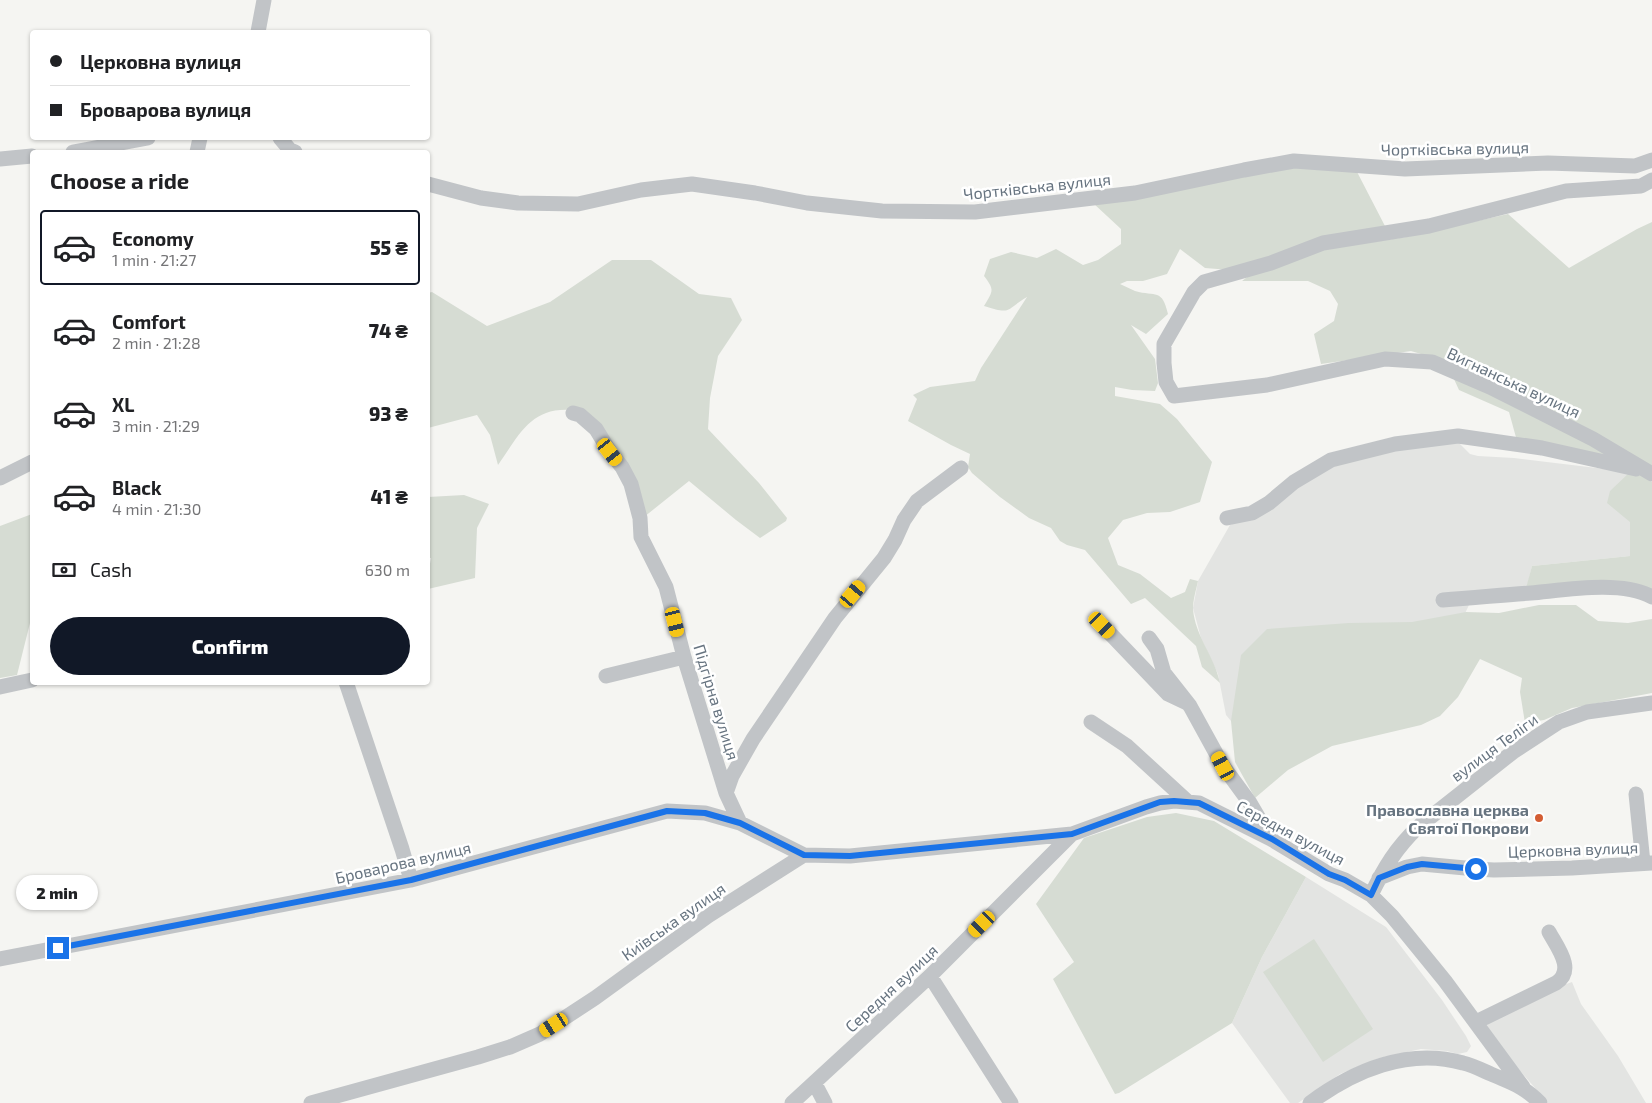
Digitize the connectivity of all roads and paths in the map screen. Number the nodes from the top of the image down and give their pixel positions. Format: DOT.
graph roads {
  1 [pos="264,0"];
  2 [pos="258,30"];
  3 [pos="137,140"];
  4 [pos="282,140"];
  5 [pos="84,150"];
  6 [pos="290,150"];
  7 [pos="30,156"];
  8 [pos="0,159"];
  9 [pos="1652,160"];
  10 [pos="1652,180"];
  11 [pos="430,185"];
  12 [pos="573,413"];
  13 [pos="30,463"];
  14 [pos="961,468"];
  15 [pos="1650,472"];
  16 [pos="0,478"];
  17 [pos="1228,518"];
  18 [pos="1652,597"];
  19 [pos="1443,600"];
  20 [pos="1102,625"];
  21 [pos="1149,638"];
  22 [pos="684,657"];
  23 [pos="606,676"];
  24 [pos="30,680"];
  25 [pos="347,685"];
  26 [pos="0,687"];
  27 [pos="1652,703"];
  28 [pos="1188,704"];
  29 [pos="1090,722"];
  30 [pos="726,793"];
  31 [pos="1636,794"];
  32 [pos="1186,801"];
  33 [pos="740,823"];
  34 [pos="1072,834"];
  35 [pos="1272,839"];
  36 [pos="804,855"];
  37 [pos="1648,863"];
  38 [pos="1379,878"];
  39 [pos="411,880"];
  40 [pos="1371,895"];
  41 [pos="1548,932"];
  42 [pos="0,959"];
  43 [pos="930,976"];
  44 [pos="1476,1022"];
  45 [pos="815,1084"];
  46 [pos="1523,1087"];
  47 [pos="311,1103"];
  48 [pos="792,1103"];
  49 [pos="825,1103"];
  50 [pos="1011,1103"];
  51 [pos="1310,1103"];
  52 [pos="1540,1103"];
  1 -- 2 [label="street"];
  3 -- 5 [label="street"];
  4 -- 6 [label="street"];
  7 -- 8 [label="street"];
  9 -- 11 [label="street, Чортківська вулиця"];
  10 -- 15 [label="street, Вигнанська вулиця"];
  12 -- 22 [label="street, Підгірна вулиця"];
  13 -- 16 [label="street"];
  14 -- 30 [label="street, Підгірна вулиця"];
  15 -- 17 [label="street"];
  18 -- 19 [label="street"];
  20 -- 28 [label="street"];
  21 -- 28 [label="street"];
  22 -- 23 [label="street"];
  22 -- 30 [label="street, Підгірна вулиця"];
  24 -- 26 [label="street"];
  25 -- 39 [label="street"];
  27 -- 38 [label="street, вулиця Теліги"];
  28 -- 35 [label="street"];
  29 -- 32 [label="street"];
  30 -- 33 [label="street, Підгірна вулиця"];
  31 -- 37 [label="street"];
  32 -- 34 [label="street, Середня вулиця"];
  32 -- 35 [label="street, Середня вулиця"];
  33 -- 36 [label="street, Броварова вулиця"];
  33 -- 39 [label="street, Броварова вулиця"];
  34 -- 36 [label="street"];
  34 -- 43 [label="street, Середня вулиця"];
  35 -- 40 [label="street, Середня вулиця"];
  36 -- 47 [label="street, Київська вулиця"];
  37 -- 38 [label="street, Церковна вулиця"];
  38 -- 40 [label="street, вулиця Теліги"];
  39 -- 42 [label="street, Броварова вулиця"];
  40 -- 44 [label="street, Середня вулиця"];
  41 -- 44 [label="street"];
  43 -- 45 [label="street, Середня вулиця"];
  43 -- 50 [label="street"];
  44 -- 46 [label="street, Середня вулиця"];
  45 -- 48 [label="street, Середня вулиця"];
  45 -- 49 [label="street"];
  46 -- 51 [label="street"];
  46 -- 52 [label="street"];
}
